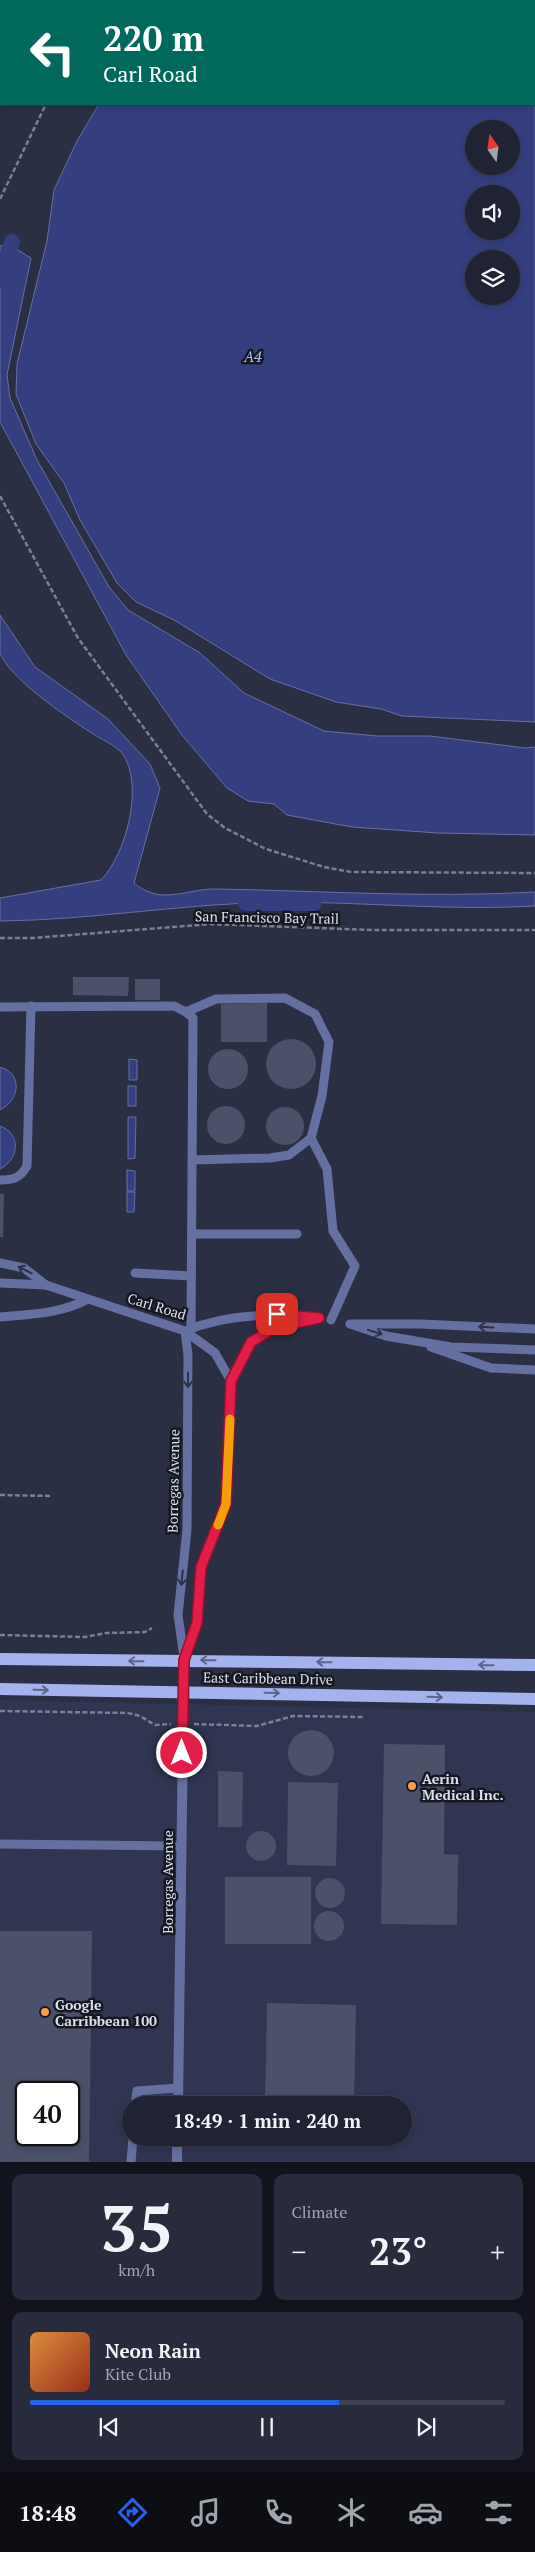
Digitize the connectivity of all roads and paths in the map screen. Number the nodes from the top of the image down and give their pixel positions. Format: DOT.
graph roads {
  1 [pos="46,105"];
  2 [pos="0,199"];
  3 [pos="0,496"];
  4 [pos="535,873"];
  5 [pos="535,930"];
  6 [pos="0,938"];
  7 [pos="0,1006"];
  8 [pos="31,1006"];
  9 [pos="186,1012"];
  10 [pos="311,1138"];
  11 [pos="192,1160"];
  12 [pos="0,1180"];
  13 [pos="192,1234"];
  14 [pos="297,1234"];
  15 [pos="0,1263"];
  16 [pos="135,1274"];
  17 [pos="191,1276"];
  18 [pos="0,1283"];
  19 [pos="46,1285"];
  20 [pos="88,1298"];
  21 [pos="0,1318"];
  22 [pos="319,1318"];
  23 [pos="331,1320"];
  24 [pos="350,1324"];
  25 [pos="535,1329"];
  26 [pos="188,1330"];
  27 [pos="417,1341"];
  28 [pos="535,1350"];
  29 [pos="535,1370"];
  30 [pos="231,1381"];
  31 [pos="0,1495"];
  32 [pos="52,1496"];
  33 [pos="152,1628"];
  34 [pos="0,1635"];
  35 [pos="0,1659"];
  36 [pos="184,1660"];
  37 [pos="535,1666"];
  38 [pos="0,1689"];
  39 [pos="183,1691"];
  40 [pos="535,1699"];
  41 [pos="0,1711"];
  42 [pos="363,1717"];
  43 [pos="162,1724"];
  44 [pos="206,1724"];
  45 [pos="0,1844"];
  46 [pos="181,1846"];
  47 [pos="178,2088"];
  48 [pos="136,2096"];
  49 [pos="178,2096"];
  50 [pos="132,2146"];
  51 [pos="177,2146"];
  52 [pos="131,2162"];
  53 [pos="177,2162"];
  1 -- 2 [label="path"];
  3 -- 4 [label="path"];
  5 -- 6 [label="path, San Francisco Bay Trail"];
  7 -- 8 [label="lane"];
  8 -- 9 [label="lane"];
  8 -- 12 [label="lane"];
  9 -- 10 [label="lane"];
  9 -- 11 [label="lane, Borregas Avenue"];
  10 -- 11 [label="lane"];
  10 -- 23 [label="lane"];
  11 -- 13 [label="lane, Borregas Avenue"];
  13 -- 14 [label="lane"];
  13 -- 17 [label="lane, Borregas Avenue"];
  19 -- 15 [label="lane, Carl Road, one-way"];
  16 -- 17 [label="lane"];
  17 -- 26 [label="lane, Borregas Avenue"];
  18 -- 19 [label="lane, Carl Road"];
  19 -- 20 [label="lane, Carl Road"];
  20 -- 21 [label="lane"];
  20 -- 26 [label="lane, Carl Road"];
  22 -- 23 [label="lane, Carl Road"];
  22 -- 26 [label="lane, Carl Road"];
  22 -- 30 [label="lane, Borregas Avenue"];
  23 -- 24 [label="lane, Carl Road"];
  25 -- 24 [label="lane, Carl Road, one-way"];
  24 -- 27 [label="lane, Carl Road, one-way"];
  26 -- 30 [label="lane"];
  26 -- 36 [label="lane, Borregas Avenue, one-way"];
  27 -- 28 [label="lane, Carl Road"];
  27 -- 29 [label="lane, Carl Road"];
  30 -- 36 [label="lane, Borregas Avenue"];
  31 -- 32 [label="path"];
  33 -- 34 [label="path"];
  36 -- 35 [label="main road, East Caribbean Drive, one-way"];
  37 -- 36 [label="main road, East Caribbean Drive, one-way"];
  36 -- 39 [label="street, Borregas Avenue"];
  38 -- 39 [label="main road, East Caribbean Drive, one-way"];
  39 -- 40 [label="main road, East Caribbean Drive, one-way"];
  39 -- 46 [label="street, Borregas Avenue"];
  41 -- 43 [label="path"];
  42 -- 44 [label="path"];
  45 -- 46 [label="lane"];
  46 -- 47 [label="street, Borregas Avenue"];
  47 -- 48 [label="lane"];
  47 -- 49 [label="street, Borregas Avenue"];
  50 -- 52 [label="lane"];
  51 -- 53 [label="street"];
}
